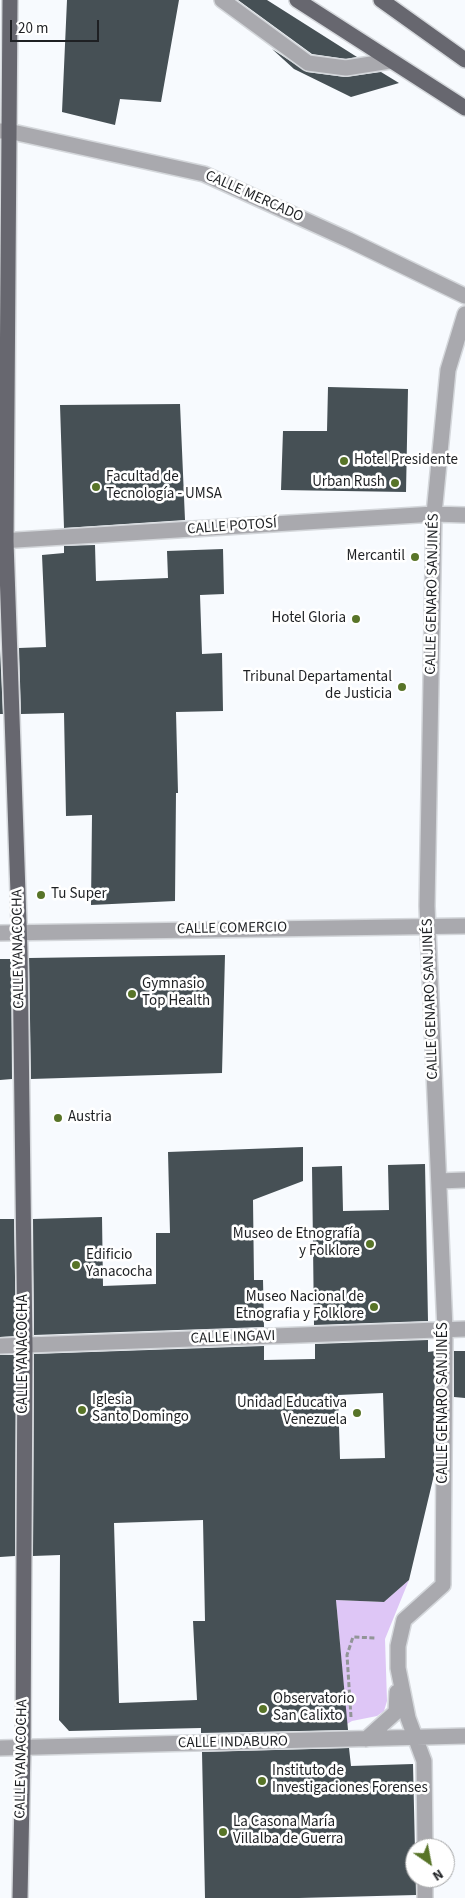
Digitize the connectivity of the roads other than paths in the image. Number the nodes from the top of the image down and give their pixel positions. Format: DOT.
graph roads {
  1 [pos="10,0"];
  2 [pos="222,0"];
  3 [pos="297,0"];
  4 [pos="380,0"];
  5 [pos="465,60"];
  6 [pos="390,61"];
  7 [pos="465,108"];
  8 [pos="4,131"];
  9 [pos="465,296"];
  10 [pos="465,314"];
  11 [pos="434,514"];
  12 [pos="465,515"];
  13 [pos="3,541"];
  14 [pos="427,925"];
  15 [pos="465,926"];
  16 [pos="19,932"];
  17 [pos="0,933"];
  18 [pos="439,1180"];
  19 [pos="465,1180"];
  20 [pos="465,1329"];
  21 [pos="446,1330"];
  22 [pos="0,1346"];
  23 [pos="25,1346"];
  24 [pos="398,1668"];
  25 [pos="465,1736"];
  26 [pos="415,1738"];
  27 [pos="366,1739"];
  28 [pos="0,1748"];
  29 [pos="23,1748"];
  30 [pos="425,1838"];
  31 [pos="20,1898"];
  1 -- 8 [label="main road, CALLE YANACOCHA"];
  2 -- 6 [label="street"];
  3 -- 6 [label="main road"];
  4 -- 5 [label="main road"];
  6 -- 7 [label="main road"];
  8 -- 9 [label="street, CALLE MERCADO"];
  8 -- 13 [label="main road, CALLE YANACOCHA"];
  10 -- 11 [label="street, CALLE GENARO SANJINÉS"];
  11 -- 12 [label="street, CALLE POTOSÍ"];
  11 -- 13 [label="street, CALLE POTOSÍ"];
  11 -- 14 [label="street, CALLE GENARO SANJINÉS"];
  13 -- 16 [label="main road, CALLE YANACOCHA"];
  14 -- 15 [label="street, CALLE COMERCIO"];
  14 -- 16 [label="street, CALLE COMERCIO"];
  14 -- 18 [label="street, CALLE GENARO SANJINÉS"];
  16 -- 17 [label="street, CALLE COMERCIO"];
  16 -- 23 [label="main road, CALLE YANACOCHA"];
  18 -- 19 [label="street"];
  18 -- 21 [label="street, CALLE GENARO SANJINÉS"];
  20 -- 21 [label="street, CALLE INGAVI"];
  21 -- 23 [label="street, CALLE INGAVI"];
  21 -- 24 [label="street, CALLE GENARO SANJINÉS"];
  22 -- 23 [label="street, CALLE INGAVI"];
  23 -- 29 [label="main road, CALLE YANACOCHA"];
  24 -- 26 [label="street, CALLE GENARO SANJINÉS"];
  24 -- 27 [label="street, CALLE GENARO SANJINÉS"];
  25 -- 26 [label="street, CALLE INDABURO"];
  26 -- 27 [label="street, CALLE INDABURO"];
  26 -- 30 [label="street, CALLE GENARO SANJINÉS"];
  27 -- 29 [label="street, CALLE INDABURO"];
  28 -- 29 [label="street, CALLE INDABURO"];
  29 -- 31 [label="main road, CALLE YANACOCHA"];
}
